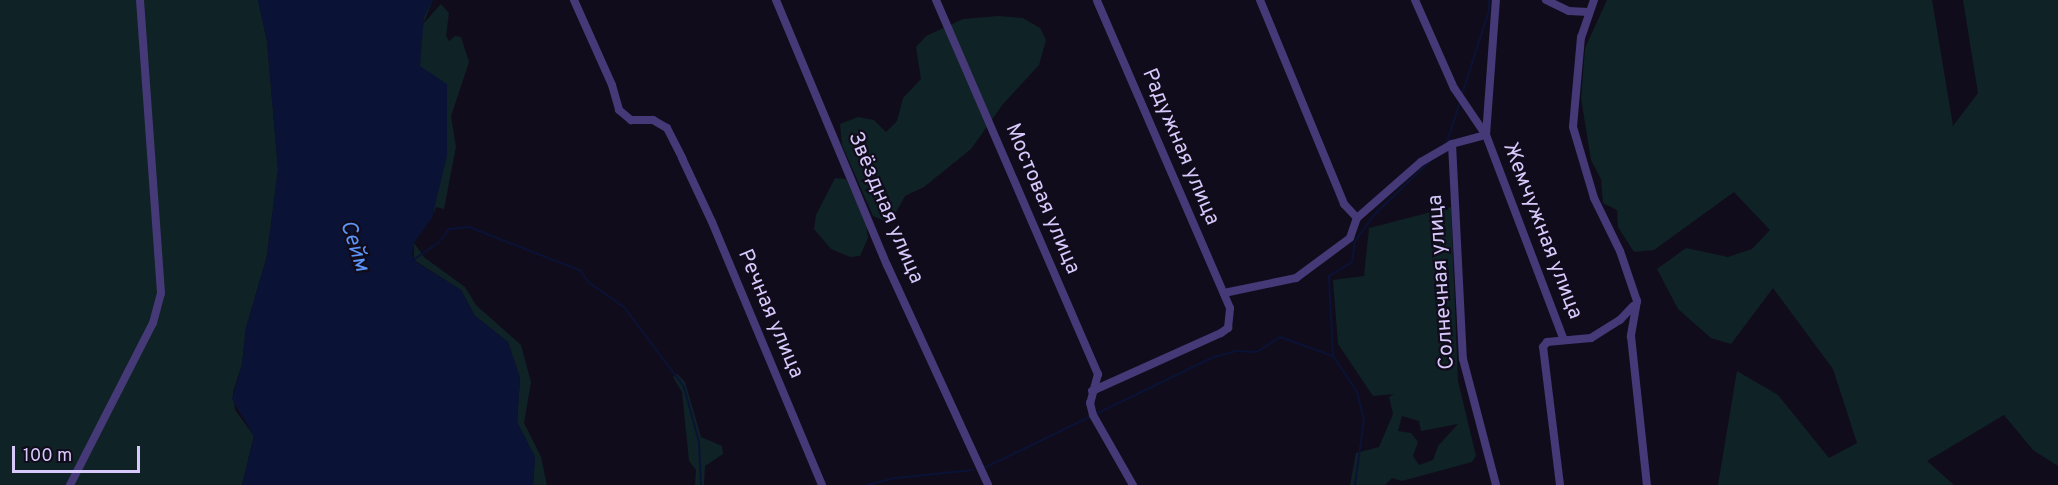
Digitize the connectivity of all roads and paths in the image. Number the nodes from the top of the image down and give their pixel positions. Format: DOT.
graph roads {
  1 [pos="140,0"];
  2 [pos="574,0"];
  3 [pos="776,0"];
  4 [pos="936,0"];
  5 [pos="1097,0"];
  6 [pos="1260,0"];
  7 [pos="1415,0"];
  8 [pos="1496,0"];
  9 [pos="1546,0"];
  10 [pos="1594,0"];
  11 [pos="1587,12"];
  12 [pos="1486,135"];
  13 [pos="1452,144"];
  14 [pos="1358,218"];
  15 [pos="1224,293"];
  16 [pos="1637,301"];
  17 [pos="1564,340"];
  18 [pos="1092,391"];
  19 [pos="986,481"];
  20 [pos="70,485"];
  21 [pos="822,485"];
  22 [pos="1133,485"];
  23 [pos="1496,485"];
  24 [pos="1560,485"];
  25 [pos="1647,485"];
  1 -- 20 [label="street"];
  2 -- 21 [label="street, Речная улица"];
  3 -- 19 [label="street, Звёздная улица"];
  4 -- 18 [label="street, Мостовая улица"];
  5 -- 15 [label="street, Радужная улица"];
  6 -- 14 [label="street"];
  7 -- 12 [label="street"];
  8 -- 12 [label="street"];
  9 -- 11 [label="street"];
  10 -- 11 [label="street"];
  11 -- 16 [label="street"];
  12 -- 13 [label="street"];
  12 -- 17 [label="street, Жемчужная улица"];
  13 -- 14 [label="street"];
  13 -- 23 [label="street, Солнечная улица"];
  14 -- 15 [label="street"];
  15 -- 18 [label="street, Радужная улица"];
  16 -- 17 [label="street, Жемчужная улица"];
  16 -- 25 [label="street"];
  17 -- 24 [label="street, Жемчужная улица"];
  18 -- 22 [label="street, Мостовая улица"];
}
